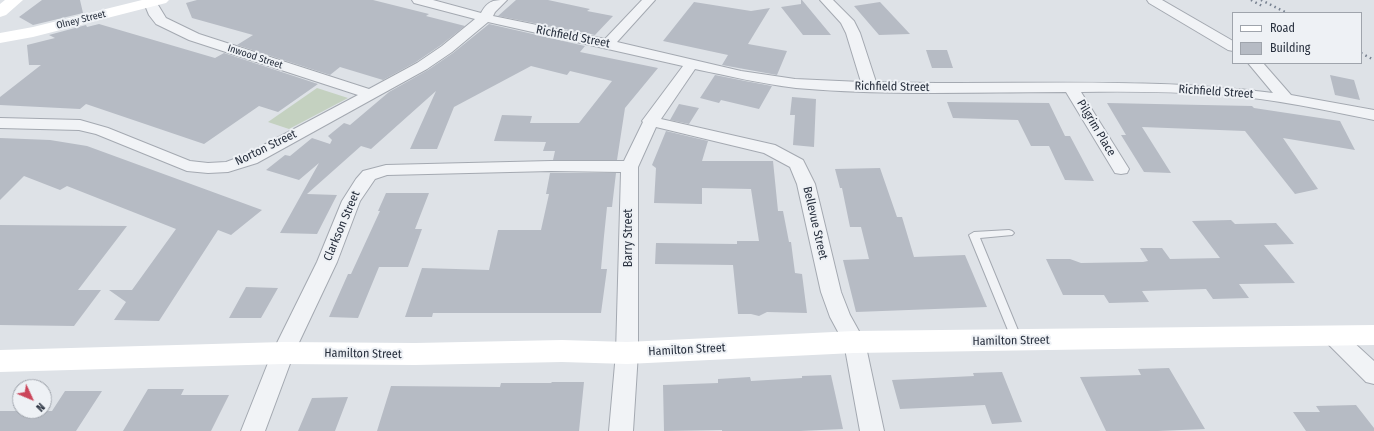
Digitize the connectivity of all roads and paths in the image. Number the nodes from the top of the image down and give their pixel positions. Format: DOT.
graph roads {
  1 [pos="15,0"];
  2 [pos="418,0"];
  3 [pos="501,0"];
  4 [pos="649,0"];
  5 [pos="826,0"];
  6 [pos="1153,0"];
  7 [pos="156,1"];
  8 [pos="0,12"];
  9 [pos="485,18"];
  10 [pos="0,38"];
  11 [pos="608,44"];
  12 [pos="1232,46"];
  13 [pos="692,63"];
  14 [pos="1256,64"];
  15 [pos="870,86"];
  16 [pos="1071,87"];
  17 [pos="371,94"];
  18 [pos="1286,99"];
  19 [pos="1374,115"];
  20 [pos="650,121"];
  21 [pos="0,123"];
  22 [pos="630,167"];
  23 [pos="1121,169"];
  24 [pos="1009,233"];
  25 [pos="1332,335"];
  26 [pos="1374,335"];
  27 [pos="1017,341"];
  28 [pos="854,342"];
  29 [pos="283,353"];
  30 [pos="627,353"];
  31 [pos="0,361"];
  32 [pos="1374,375"];
  33 [pos="253,431"];
  34 [pos="621,431"];
  35 [pos="872,431"];
  1 -- 8 [label="street"];
  2 -- 9 [label="street, Richfield Street"];
  3 -- 9 [label="street, Norton Street"];
  4 -- 11 [label="street"];
  5 -- 15 [label="street"];
  6 -- 12 [label="street"];
  7 -- 10 [label="street, Olney Street"];
  7 -- 17 [label="street, Inwood Street"];
  9 -- 11 [label="street, Richfield Street"];
  9 -- 17 [label="street, Norton Street"];
  11 -- 13 [label="street, Richfield Street"];
  13 -- 15 [label="street, Richfield Street"];
  13 -- 20 [label="street, Barry Street"];
  14 -- 18 [label="street"];
  15 -- 16 [label="street, Richfield Street"];
  16 -- 18 [label="street, Richfield Street"];
  16 -- 23 [label="street, Pilgrim Place"];
  17 -- 21 [label="street, Norton Street"];
  18 -- 19 [label="street, Richfield Street"];
  20 -- 22 [label="street, Barry Street"];
  20 -- 28 [label="street, Bellevue Street"];
  22 -- 29 [label="street, Clarkson Street"];
  22 -- 30 [label="street, Barry Street"];
  24 -- 27 [label="lane"];
  25 -- 26 [label="street, Hamilton Street"];
  25 -- 27 [label="street, Hamilton Street"];
  25 -- 32 [label="street"];
  27 -- 28 [label="street, Hamilton Street"];
  28 -- 30 [label="street, Hamilton Street"];
  28 -- 35 [label="street, Bellevue Street"];
  29 -- 30 [label="street, Hamilton Street"];
  29 -- 31 [label="street, Hamilton Street"];
  29 -- 33 [label="street, Clarkson Street"];
  30 -- 34 [label="street, Barry Street"];
}
